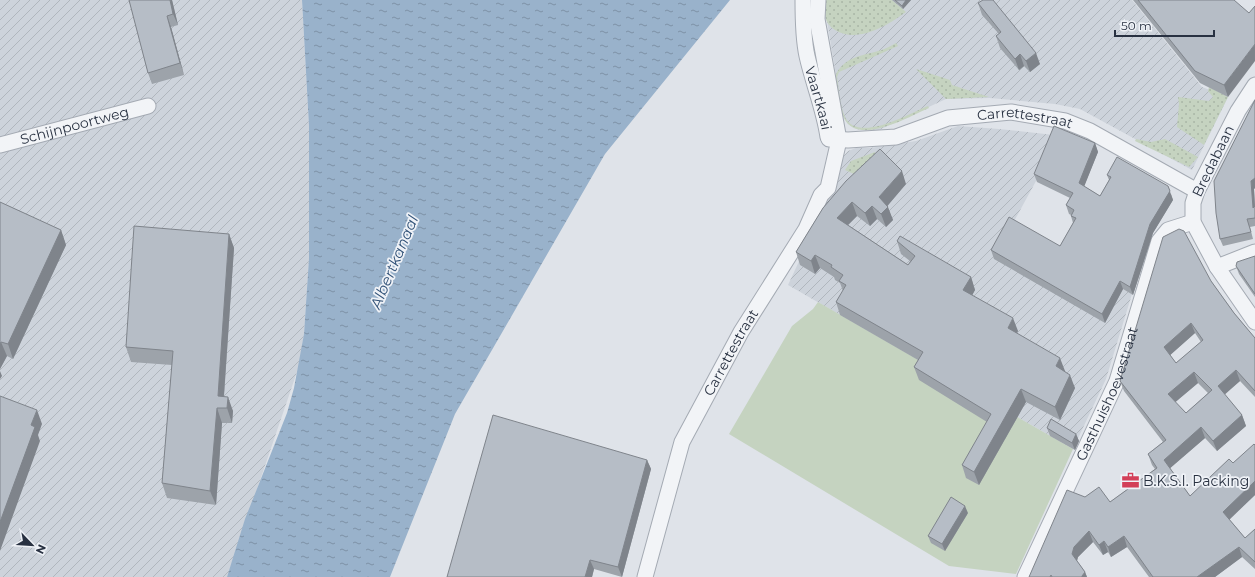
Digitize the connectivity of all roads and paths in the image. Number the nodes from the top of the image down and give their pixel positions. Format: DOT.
graph roads {
  1 [pos="803,0"];
  2 [pos="818,0"];
  3 [pos="1255,85"];
  4 [pos="148,106"];
  5 [pos="834,139"];
  6 [pos="0,145"];
  7 [pos="1197,192"];
  8 [pos="1193,222"];
  9 [pos="1255,252"];
  10 [pos="1217,267"];
  11 [pos="1255,322"];
  12 [pos="645,577"];
  13 [pos="1025,577"];
  1 -- 5 [label="street, Vaartkaai"];
  2 -- 5 [label="street, Vaartkaai"];
  3 -- 7 [label="street, Bredabaan"];
  4 -- 6 [label="street, Schijnpoortweg"];
  5 -- 7 [label="street, Carrettestraat"];
  5 -- 12 [label="street, Carrettestraat"];
  7 -- 8 [label="street, Bredabaan"];
  8 -- 10 [label="street, Bredabaan"];
  8 -- 13 [label="street, Gasthuishoevestraat"];
  9 -- 10 [label="street"];
  10 -- 11 [label="street, Bredabaan"];
}
